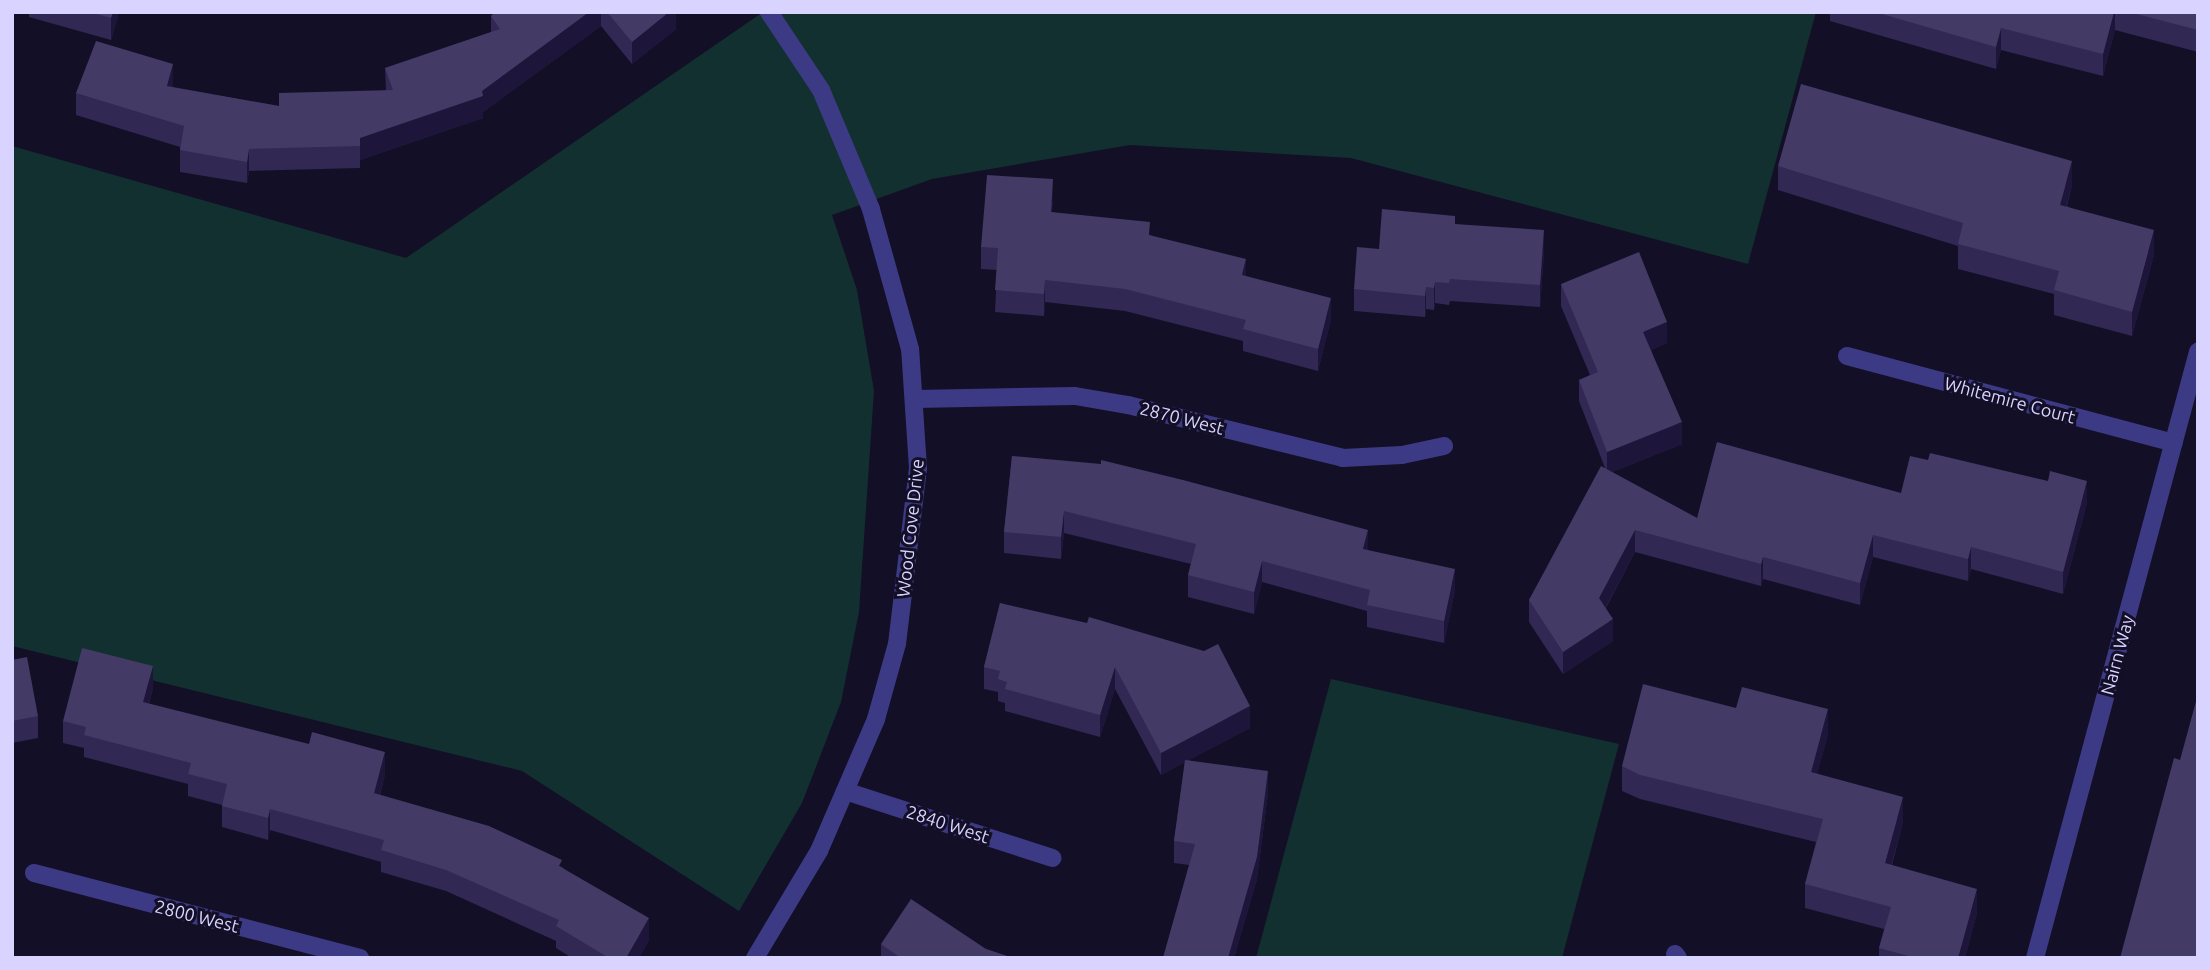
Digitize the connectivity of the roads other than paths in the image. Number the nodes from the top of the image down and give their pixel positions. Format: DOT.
graph roads {
  1 [pos="769,12"];
  2 [pos="2198,352"];
  3 [pos="1847,356"];
  4 [pos="916,399"];
  5 [pos="2174,443"];
  6 [pos="1444,446"];
  7 [pos="845,791"];
  8 [pos="1052,858"];
  9 [pos="33,873"];
  10 [pos="360,958"];
  11 [pos="755,958"];
  12 [pos="2035,958"];
  1 -- 4 [label="street, Wood Cove Drive"];
  2 -- 5 [label="street, Nairn Way"];
  3 -- 5 [label="street, Whitemire Court"];
  4 -- 6 [label="street, 2870 West"];
  4 -- 7 [label="street, Wood Cove Drive"];
  5 -- 12 [label="street, Nairn Way"];
  7 -- 8 [label="street, 2840 West"];
  7 -- 11 [label="street, Wood Cove Drive"];
  9 -- 10 [label="street, 2800 West"];
}
